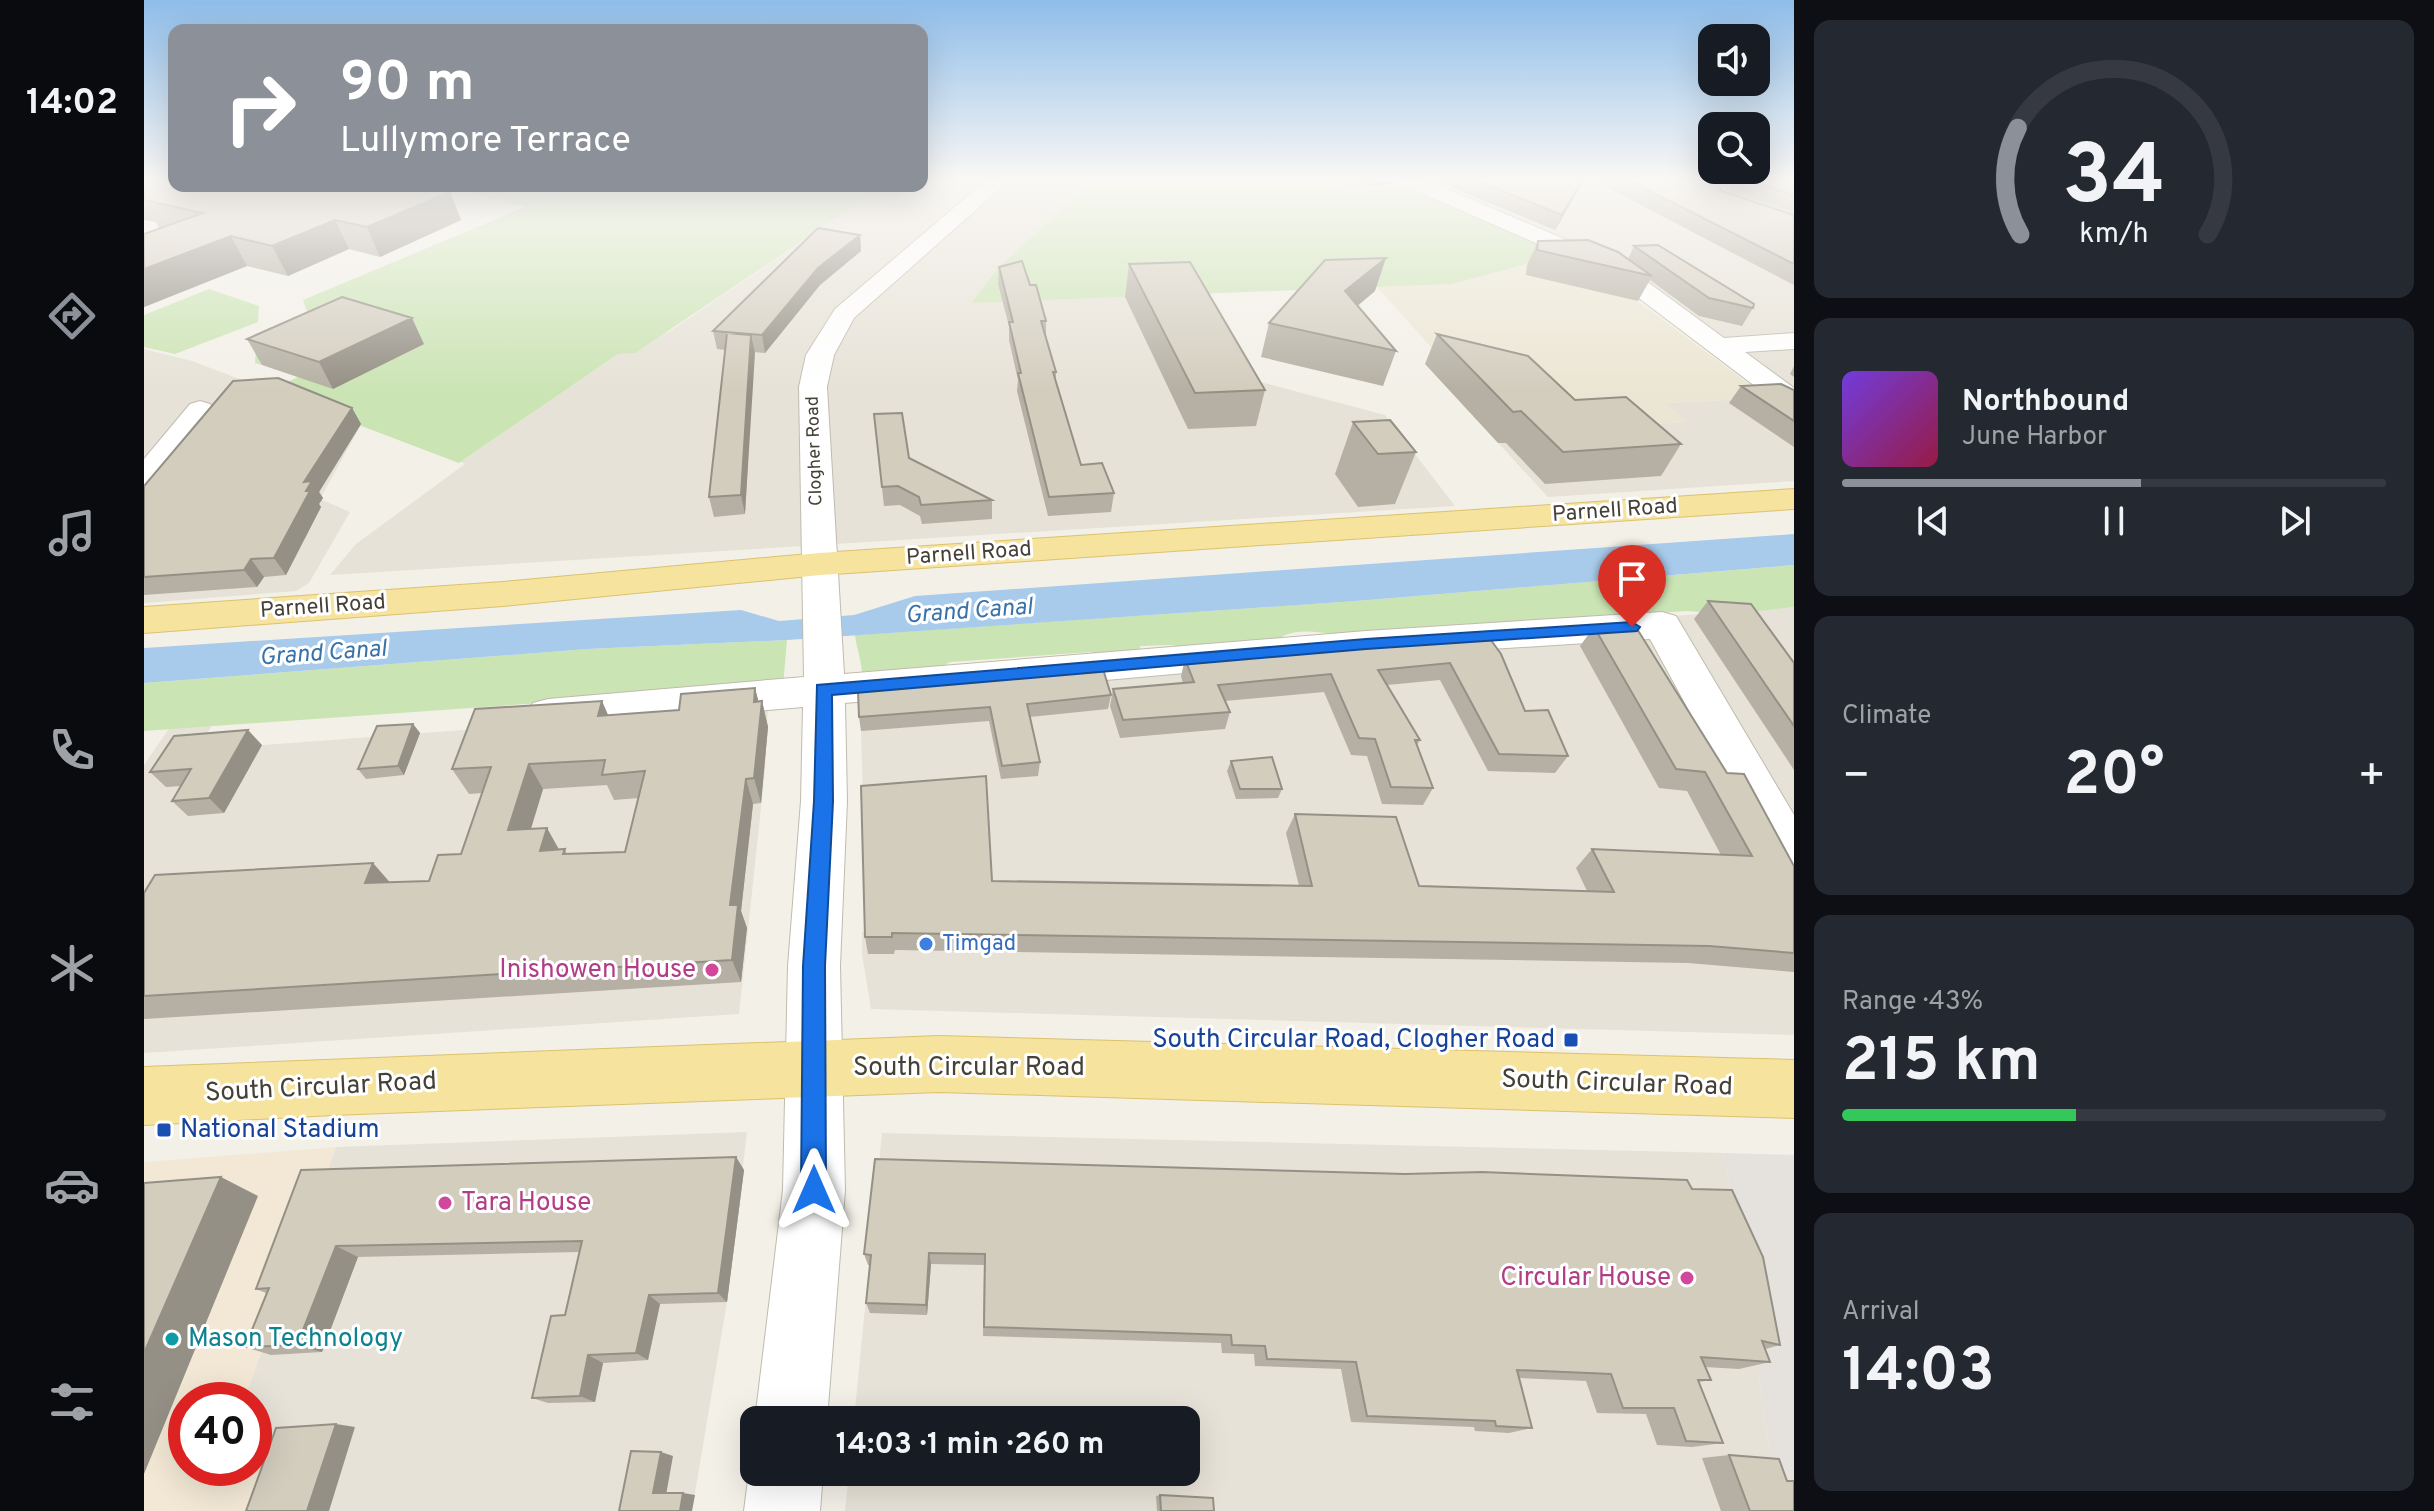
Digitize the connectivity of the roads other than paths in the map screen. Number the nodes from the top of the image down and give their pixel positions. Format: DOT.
graph roads {
  1 [pos="917,249"];
  2 [pos="1569,249"];
  3 [pos="1794,341"];
  4 [pos="1720,346"];
  5 [pos="1794,402"];
  6 [pos="200,410"];
  7 [pos="144,480"];
  8 [pos="1794,499"];
  9 [pos="820,572"];
  10 [pos="144,620"];
  11 [pos="824,684"];
  12 [pos="512,716"];
  13 [pos="1794,858"];
  14 [pos="814,1068"];
  15 [pos="1794,1089"];
  16 [pos="144,1096"];
  17 [pos="792,1406"];
  18 [pos="785,1486"];
  19 [pos="782,1511"];
  1 -- 9 [label="street, Clogher Road"];
  2 -- 4 [label="street"];
  3 -- 4 [label="street"];
  4 -- 5 [label="street"];
  6 -- 7 [label="street"];
  8 -- 9 [label="main road, Parnell Road"];
  9 -- 10 [label="main road, Parnell Road"];
  9 -- 11 [label="street, Clogher Road"];
  11 -- 12 [label="street"];
  11 -- 13 [label="street"];
  11 -- 14 [label="street, Clogher Road"];
  14 -- 15 [label="main road, South Circular Road"];
  14 -- 16 [label="main road, South Circular Road"];
  14 -- 17 [label="street, Clogher Road"];
  18 -- 19 [label="street"];
}
